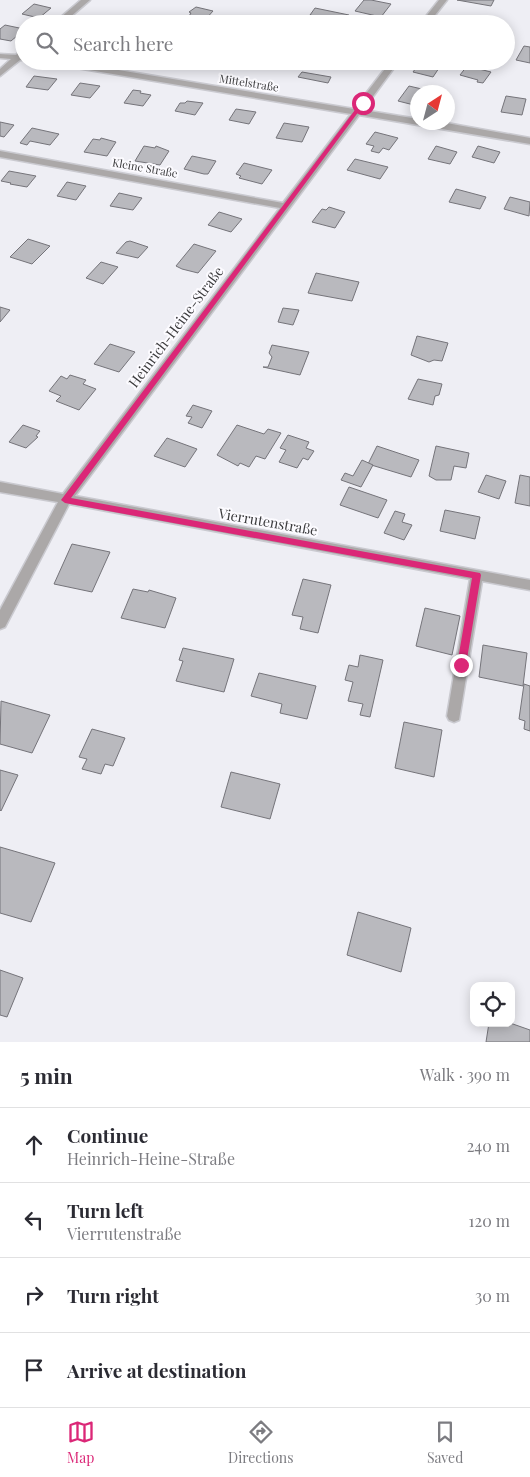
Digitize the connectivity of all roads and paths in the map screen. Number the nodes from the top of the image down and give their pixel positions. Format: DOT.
graph roads {
  1 [pos="86,0"];
  2 [pos="443,0"];
  3 [pos="68,15"];
  4 [pos="431,15"];
  5 [pos="0,56"];
  6 [pos="15,56"];
  7 [pos="15,61"];
  8 [pos="102,70"];
  9 [pos="388,70"];
  10 [pos="0,73"];
  11 [pos="356,112"];
  12 [pos="410,121"];
  13 [pos="455,128"];
  14 [pos="530,141"];
  15 [pos="0,154"];
  16 [pos="286,206"];
  17 [pos="0,487"];
  18 [pos="65,500"];
  19 [pos="477,575"];
  20 [pos="530,585"];
  21 [pos="0,623"];
  22 [pos="454,716"];
  1 -- 3 [label="street"];
  2 -- 4 [label="street"];
  5 -- 6 [label="street"];
  7 -- 10 [label="street"];
  8 -- 11 [label="street, Mittelstraße"];
  9 -- 11 [label="street, Heinrich-Heine-Straße"];
  11 -- 12 [label="street, Mittelstraße"];
  11 -- 16 [label="street, Heinrich-Heine-Straße"];
  13 -- 14 [label="street"];
  15 -- 16 [label="street, Kleine Straße"];
  16 -- 18 [label="street, Heinrich-Heine-Straße"];
  17 -- 18 [label="street, Vierrutenstraße"];
  18 -- 19 [label="street, Vierrutenstraße"];
  18 -- 21 [label="street, Heinrich-Heine-Straße"];
  19 -- 20 [label="street, Vierrutenstraße"];
  19 -- 22 [label="street"];
}
